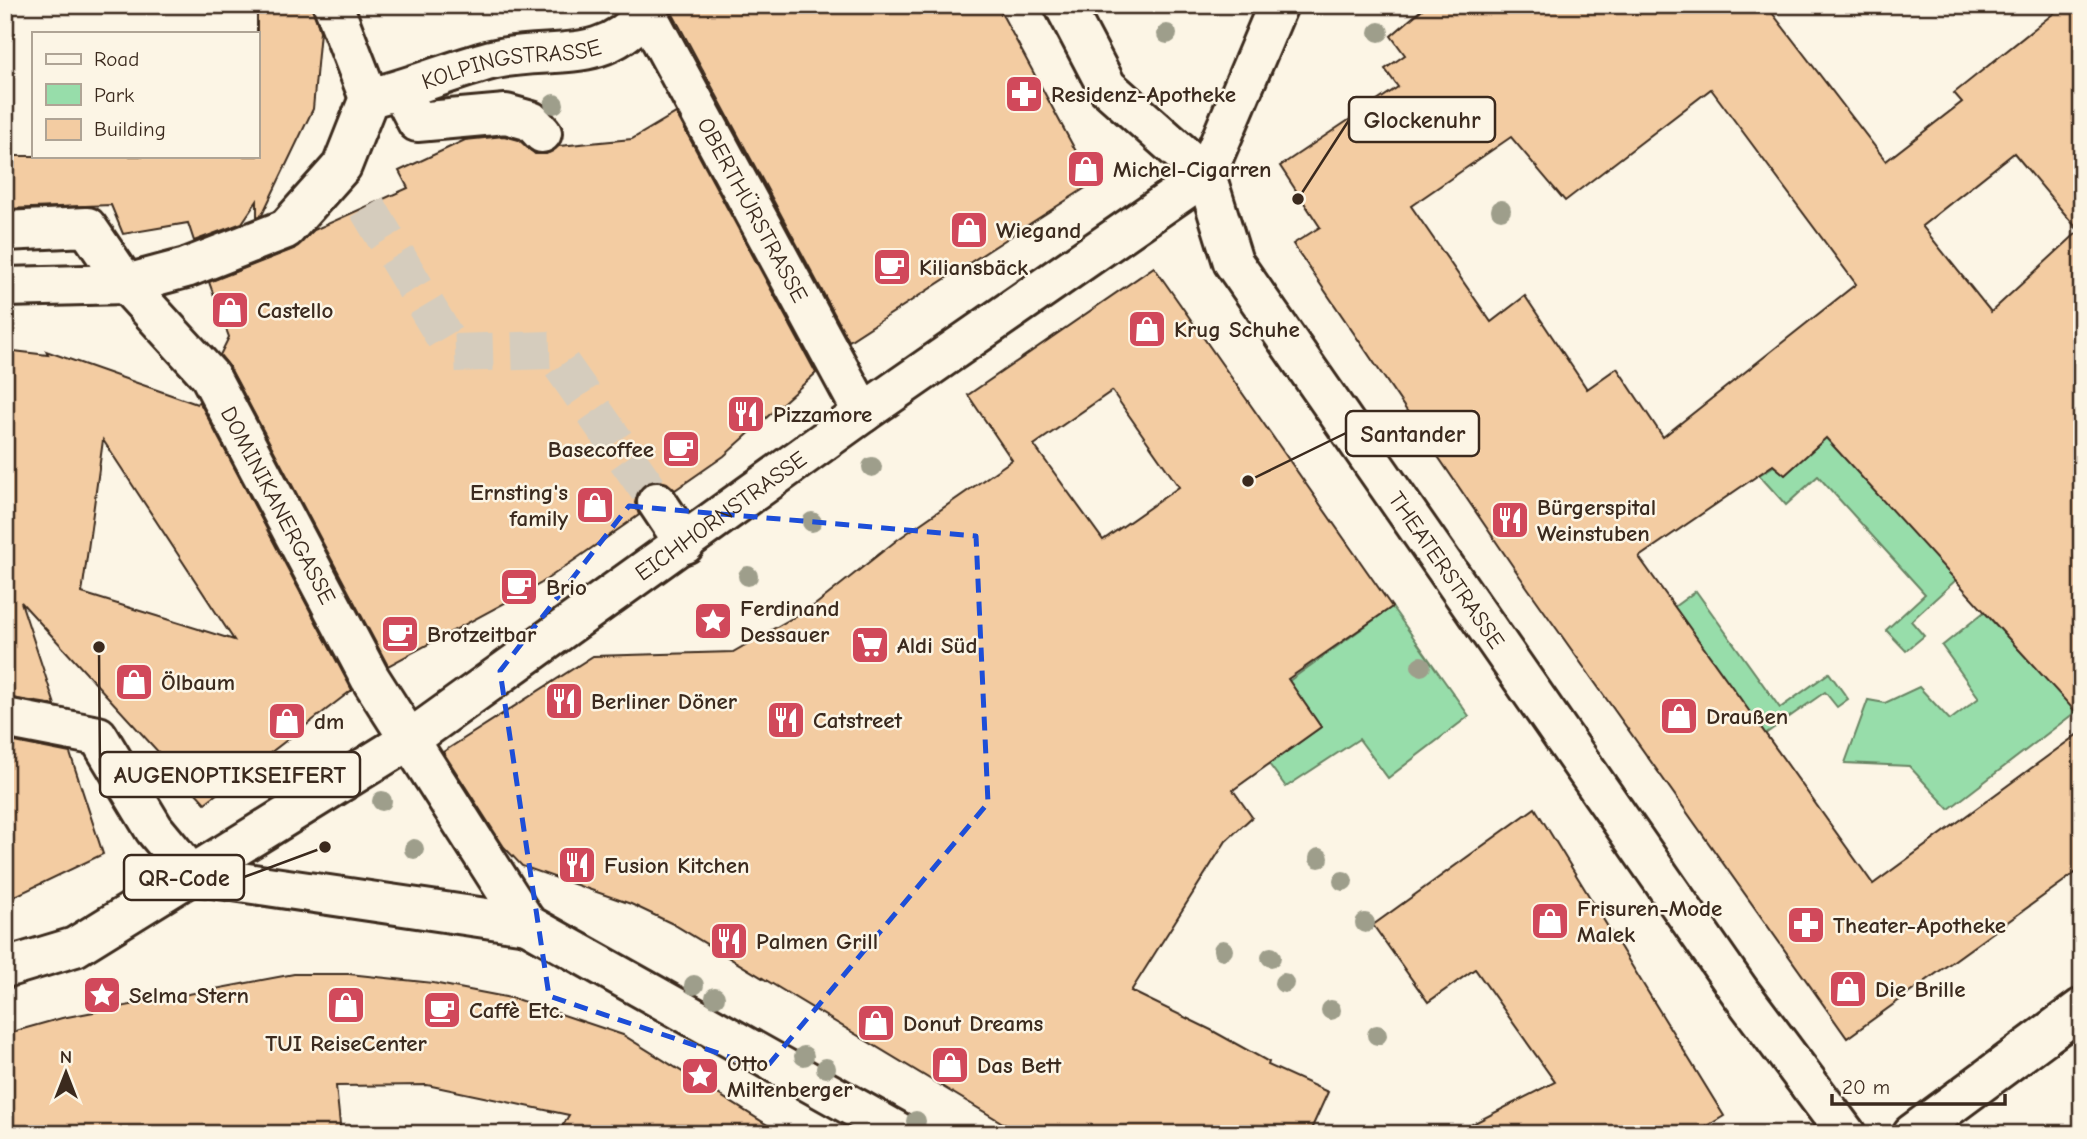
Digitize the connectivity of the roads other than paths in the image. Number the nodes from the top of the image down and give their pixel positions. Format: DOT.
graph roads {
  1 [pos="332,5"];
  2 [pos="1064,5"];
  3 [pos="1278,5"];
  4 [pos="643,10"];
  5 [pos="385,94"];
  6 [pos="542,133"];
  7 [pos="1206,175"];
  8 [pos="5,231"];
  9 [pos="126,284"];
  10 [pos="5,287"];
  11 [pos="863,413"];
  12 [pos="657,502"];
  13 [pos="685,544"];
  14 [pos="5,718"];
  15 [pos="409,740"];
  16 [pos="192,875"];
  17 [pos="527,923"];
  18 [pos="5,968"];
  19 [pos="2082,1008"];
  20 [pos="902,1134"];
  21 [pos="1846,1134"];
  22 [pos="1912,1134"];
  1 -- 5 [label="street"];
  2 -- 7 [label="street"];
  3 -- 7 [label="street"];
  4 -- 5 [label="street, KOLPINGSTRASSE"];
  4 -- 11 [label="street, OBERTHÜRSTRASSE"];
  5 -- 6 [label="street"];
  5 -- 9 [label="street"];
  7 -- 11 [label="street, EICHHORNSTRASSE"];
  7 -- 21 [label="street, THEATERSTRASSE"];
  8 -- 9 [label="street, DOMINIKANERGASSE"];
  9 -- 10 [label="street"];
  9 -- 15 [label="street, DOMINIKANERGASSE"];
  11 -- 13 [label="street, EICHHORNSTRASSE"];
  12 -- 13 [label="street"];
  13 -- 15 [label="street, EICHHORNSTRASSE"];
  14 -- 16 [label="street"];
  15 -- 16 [label="street, EICHHORNSTRASSE"];
  15 -- 17 [label="street"];
  16 -- 17 [label="street"];
  16 -- 18 [label="street, EICHHORNSTRASSE"];
  17 -- 20 [label="street"];
  19 -- 22 [label="street"];
}
